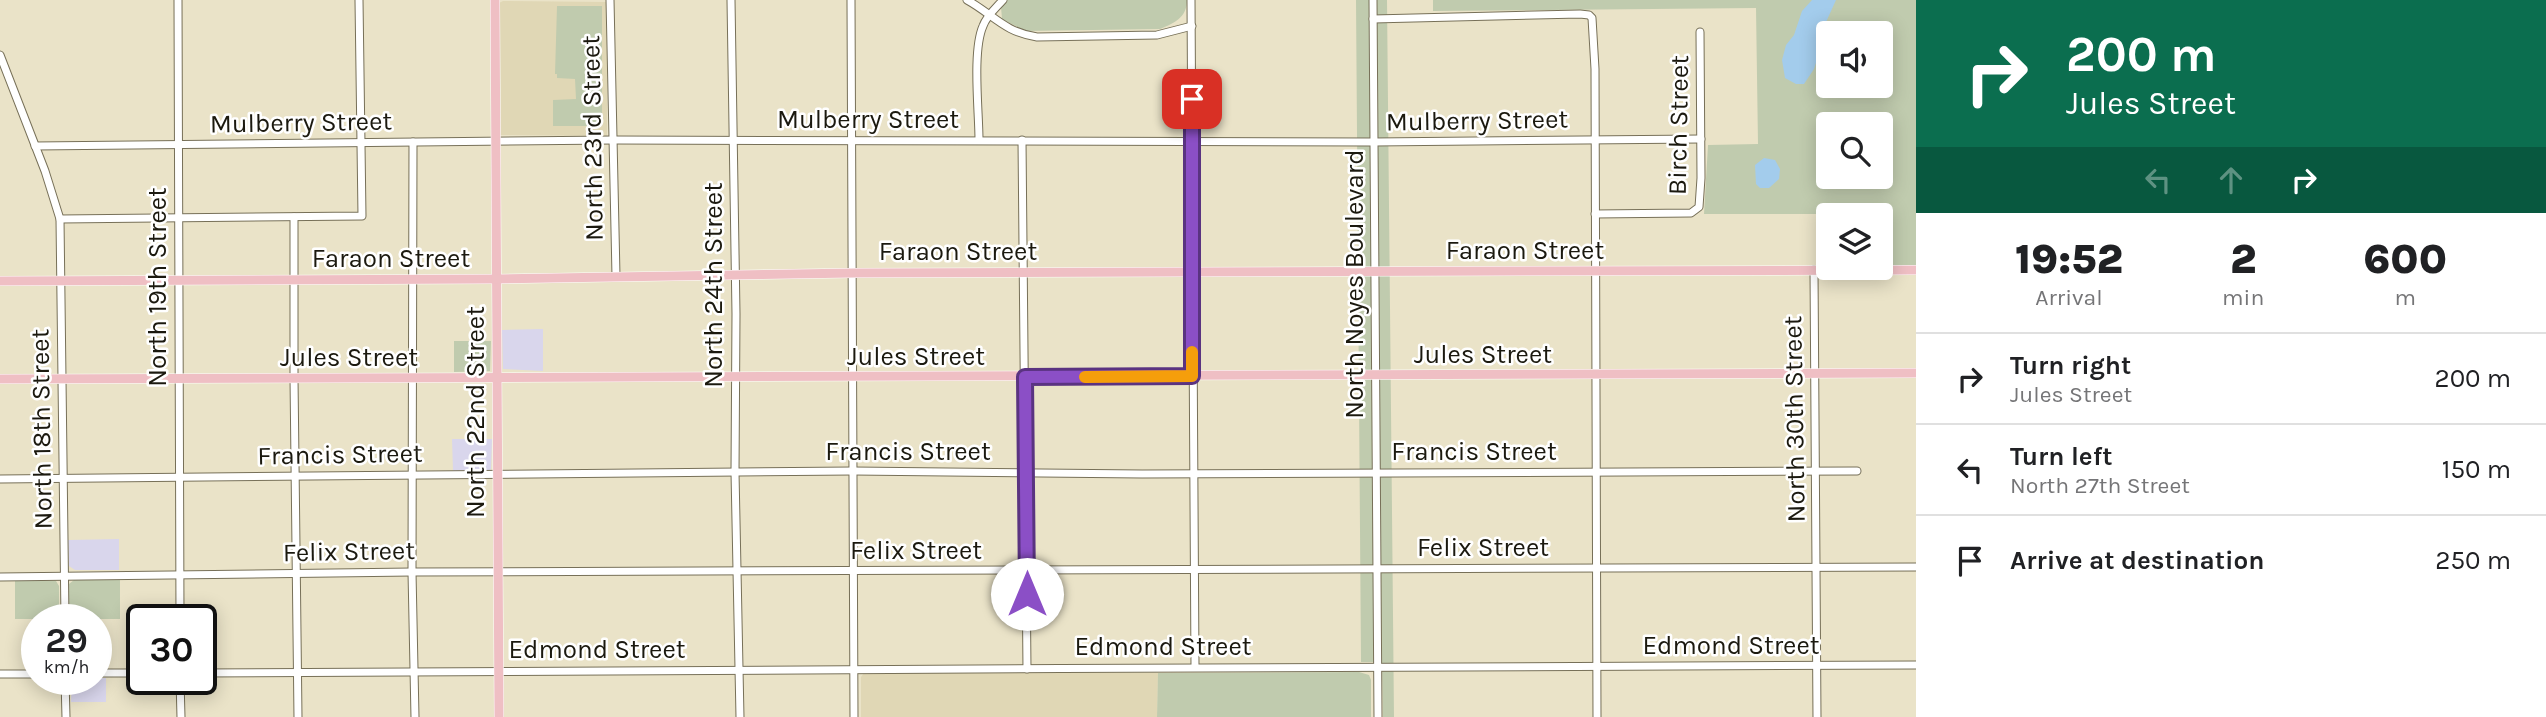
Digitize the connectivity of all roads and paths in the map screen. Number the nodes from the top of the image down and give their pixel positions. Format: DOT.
graph roads {
  1 [pos="178,0"];
  2 [pos="359,0"];
  3 [pos="495,0"];
  4 [pos="610,0"];
  5 [pos="731,0"];
  6 [pos="851,0"];
  7 [pos="967,0"];
  8 [pos="1003,0"];
  9 [pos="1191,0"];
  10 [pos="1373,0"];
  11 [pos="989,14"];
  12 [pos="1373,19"];
  13 [pos="1192,26"];
  14 [pos="1700,32"];
  15 [pos="0,55"];
  16 [pos="1595,139"];
  17 [pos="1701,139"];
  18 [pos="614,140"];
  19 [pos="979,140"];
  20 [pos="1022,140"];
  21 [pos="495,141"];
  22 [pos="732,141"];
  23 [pos="853,141"];
  24 [pos="1192,141"];
  25 [pos="413,142"];
  26 [pos="1374,142"];
  27 [pos="361,143"];
  28 [pos="178,144"];
  29 [pos="35,146"];
  30 [pos="1595,214"];
  31 [pos="294,216"];
  32 [pos="178,218"];
  33 [pos="60,219"];
  34 [pos="1595,270"];
  35 [pos="1814,270"];
  36 [pos="1916,270"];
  37 [pos="1024,272"];
  38 [pos="1191,272"];
  39 [pos="1375,272"];
  40 [pos="854,273"];
  41 [pos="735,274"];
  42 [pos="616,276"];
  43 [pos="413,279"];
  44 [pos="496,279"];
  45 [pos="294,280"];
  46 [pos="0,281"];
  47 [pos="178,281"];
  48 [pos="60,282"];
  49 [pos="1814,373"];
  50 [pos="1916,373"];
  51 [pos="1594,374"];
  52 [pos="1376,375"];
  53 [pos="1192,376"];
  54 [pos="735,377"];
  55 [pos="854,377"];
  56 [pos="1025,377"];
  57 [pos="178,378"];
  58 [pos="294,378"];
  59 [pos="0,379"];
  60 [pos="62,379"];
  61 [pos="414,379"];
  62 [pos="497,379"];
  63 [pos="1814,470"];
  64 [pos="853,471"];
  65 [pos="1596,471"];
  66 [pos="1857,471"];
  67 [pos="735,472"];
  68 [pos="1376,472"];
  69 [pos="1026,473"];
  70 [pos="1193,473"];
  71 [pos="414,474"];
  72 [pos="497,474"];
  73 [pos="179,476"];
  74 [pos="295,476"];
  75 [pos="63,478"];
  76 [pos="0,479"];
  77 [pos="1916,567"];
  78 [pos="1377,568"];
  79 [pos="1598,568"];
  80 [pos="1816,568"];
  81 [pos="1194,569"];
  82 [pos="737,570"];
  83 [pos="1026,570"];
  84 [pos="852,571"];
  85 [pos="412,572"];
  86 [pos="497,572"];
  87 [pos="296,573"];
  88 [pos="179,574"];
  89 [pos="64,576"];
  90 [pos="0,577"];
  91 [pos="65,604"];
  92 [pos="180,604"];
  93 [pos="1817,665"];
  94 [pos="1916,665"];
  95 [pos="1597,666"];
  96 [pos="1195,667"];
  97 [pos="1377,667"];
  98 [pos="1027,669"];
  99 [pos="739,670"];
  100 [pos="853,670"];
  101 [pos="414,671"];
  102 [pos="498,671"];
  103 [pos="298,672"];
  104 [pos="217,673"];
  105 [pos="0,674"];
  106 [pos="21,674"];
  107 [pos="65,695"];
  108 [pos="180,695"];
  109 [pos="66,717"];
  110 [pos="181,717"];
  111 [pos="298,717"];
  112 [pos="415,717"];
  113 [pos="499,717"];
  114 [pos="740,717"];
  115 [pos="854,717"];
  116 [pos="1378,717"];
  117 [pos="1597,717"];
  118 [pos="1817,717"];
  1 -- 28 [label="street, North 19th Street"];
  2 -- 27 [label="street"];
  3 -- 21 [label="main road, North 22nd Street"];
  4 -- 18 [label="street, North 23rd Street"];
  5 -- 22 [label="street, North 24th Street"];
  6 -- 23 [label="street"];
  7 -- 11 [label="street"];
  8 -- 11 [label="street"];
  9 -- 13 [label="street"];
  10 -- 12 [label="street, North Noyes Boulevard"];
  11 -- 13 [label="street"];
  11 -- 19 [label="street"];
  12 -- 16 [label="street"];
  12 -- 26 [label="street, North Noyes Boulevard"];
  13 -- 24 [label="street"];
  14 -- 17 [label="street, Birch Street"];
  15 -- 29 [label="street, North 18th Street"];
  16 -- 17 [label="street, Mulberry Street"];
  16 -- 26 [label="street, Mulberry Street"];
  16 -- 30 [label="street"];
  17 -- 30 [label="street, Birch Street"];
  18 -- 21 [label="street, Mulberry Street"];
  18 -- 22 [label="street, Mulberry Street"];
  18 -- 42 [label="street, North 23rd Street"];
  19 -- 20 [label="street, Mulberry Street"];
  19 -- 23 [label="street, Mulberry Street"];
  20 -- 24 [label="street, Mulberry Street"];
  20 -- 37 [label="street"];
  21 -- 25 [label="street, Mulberry Street"];
  21 -- 44 [label="main road, North 22nd Street"];
  22 -- 23 [label="street, Mulberry Street"];
  22 -- 41 [label="street, North 24th Street"];
  23 -- 40 [label="street"];
  24 -- 26 [label="street, Mulberry Street"];
  24 -- 38 [label="street"];
  25 -- 27 [label="street, Mulberry Street"];
  25 -- 43 [label="street"];
  26 -- 39 [label="street, North Noyes Boulevard"];
  27 -- 28 [label="street, Mulberry Street"];
  27 -- 31 [label="street"];
  28 -- 29 [label="street, Mulberry Street"];
  28 -- 32 [label="street, North 19th Street"];
  29 -- 33 [label="street, North 18th Street"];
  30 -- 34 [label="street"];
  31 -- 32 [label="street"];
  31 -- 45 [label="street"];
  32 -- 33 [label="street"];
  32 -- 47 [label="street, North 19th Street"];
  33 -- 48 [label="street, North 18th Street"];
  34 -- 35 [label="main road, Faraon Street"];
  34 -- 39 [label="main road, Faraon Street"];
  34 -- 51 [label="street"];
  35 -- 36 [label="main road, Faraon Street"];
  35 -- 49 [label="street, North 30th Street"];
  37 -- 38 [label="main road, Faraon Street"];
  37 -- 40 [label="main road, Faraon Street"];
  37 -- 56 [label="street"];
  38 -- 39 [label="main road, Faraon Street"];
  38 -- 53 [label="street"];
  39 -- 52 [label="street, North Noyes Boulevard"];
  40 -- 41 [label="main road, Faraon Street"];
  40 -- 55 [label="street"];
  41 -- 42 [label="main road, Faraon Street"];
  41 -- 54 [label="street, North 24th Street"];
  42 -- 44 [label="main road, Faraon Street"];
  43 -- 44 [label="main road, Faraon Street"];
  43 -- 45 [label="main road, Faraon Street"];
  43 -- 61 [label="street"];
  44 -- 62 [label="main road, North 22nd Street"];
  45 -- 47 [label="main road, Faraon Street"];
  45 -- 58 [label="street"];
  46 -- 48 [label="main road, Faraon Street"];
  47 -- 48 [label="main road, Faraon Street"];
  47 -- 57 [label="street, North 19th Street"];
  48 -- 60 [label="street, North 18th Street"];
  49 -- 50 [label="main road, Jules Street"];
  49 -- 51 [label="main road, Jules Street"];
  49 -- 63 [label="street, North 30th Street"];
  51 -- 52 [label="main road, Jules Street"];
  51 -- 65 [label="street"];
  52 -- 53 [label="main road, Jules Street"];
  52 -- 68 [label="street, North Noyes Boulevard"];
  53 -- 56 [label="main road, Jules Street"];
  53 -- 70 [label="street"];
  54 -- 55 [label="main road, Jules Street"];
  54 -- 62 [label="main road, Jules Street"];
  54 -- 67 [label="street, North 24th Street"];
  55 -- 56 [label="main road, Jules Street"];
  55 -- 64 [label="street"];
  56 -- 69 [label="street"];
  57 -- 58 [label="main road, Jules Street"];
  57 -- 60 [label="main road, Jules Street"];
  57 -- 73 [label="street, North 19th Street"];
  58 -- 61 [label="main road, Jules Street"];
  58 -- 74 [label="street"];
  59 -- 60 [label="main road, Jules Street"];
  60 -- 75 [label="street, North 18th Street"];
  61 -- 62 [label="main road, Jules Street"];
  61 -- 71 [label="street"];
  62 -- 72 [label="main road, North 22nd Street"];
  63 -- 65 [label="street, Francis Street"];
  63 -- 66 [label="street, Francis Street"];
  63 -- 80 [label="street, North 30th Street"];
  64 -- 67 [label="street, Francis Street"];
  64 -- 69 [label="street, Francis Street"];
  64 -- 84 [label="street"];
  65 -- 68 [label="street, Francis Street"];
  65 -- 79 [label="street"];
  67 -- 72 [label="street, Francis Street"];
  67 -- 82 [label="street, North 24th Street"];
  68 -- 70 [label="street, Francis Street"];
  68 -- 78 [label="street, North Noyes Boulevard"];
  69 -- 70 [label="street, Francis Street"];
  69 -- 83 [label="street"];
  70 -- 81 [label="street"];
  71 -- 72 [label="street, Francis Street"];
  71 -- 74 [label="street, Francis Street"];
  71 -- 85 [label="street"];
  72 -- 86 [label="main road, North 22nd Street"];
  73 -- 74 [label="street, Francis Street"];
  73 -- 75 [label="street, Francis Street"];
  73 -- 88 [label="street, North 19th Street"];
  74 -- 87 [label="street"];
  75 -- 76 [label="street, Francis Street"];
  75 -- 89 [label="street, North 18th Street"];
  77 -- 80 [label="street, Felix Street"];
  78 -- 79 [label="street, Felix Street"];
  78 -- 81 [label="street, Felix Street"];
  78 -- 97 [label="street, North Noyes Boulevard"];
  79 -- 80 [label="street, Felix Street"];
  79 -- 95 [label="street"];
  80 -- 93 [label="street, North 30th Street"];
  81 -- 83 [label="street, Felix Street"];
  81 -- 96 [label="street"];
  82 -- 84 [label="street, Felix Street"];
  82 -- 86 [label="street, Felix Street"];
  82 -- 99 [label="street, North 24th Street"];
  83 -- 84 [label="street, Felix Street"];
  83 -- 98 [label="street"];
  84 -- 100 [label="street"];
  85 -- 86 [label="street, Felix Street"];
  85 -- 87 [label="street, Felix Street"];
  85 -- 101 [label="street"];
  86 -- 102 [label="main road, North 22nd Street"];
  87 -- 88 [label="street, Felix Street"];
  87 -- 103 [label="street"];
  88 -- 89 [label="street, Felix Street"];
  88 -- 92 [label="street, North 19th Street"];
  89 -- 90 [label="street, Felix Street"];
  89 -- 91 [label="street, North 18th Street"];
  93 -- 94 [label="street, Edmond Street"];
  93 -- 95 [label="street, Edmond Street"];
  93 -- 118 [label="street, North 30th Street"];
  95 -- 97 [label="street, Edmond Street"];
  95 -- 117 [label="street"];
  96 -- 97 [label="street, Edmond Street"];
  96 -- 98 [label="street, Edmond Street"];
  97 -- 116 [label="street, North Noyes Boulevard"];
  98 -- 100 [label="street, Edmond Street"];
  99 -- 100 [label="street, Edmond Street"];
  99 -- 102 [label="street, Edmond Street"];
  99 -- 114 [label="street, North 24th Street"];
  100 -- 115 [label="street"];
  101 -- 102 [label="street, Edmond Street"];
  101 -- 103 [label="street, Edmond Street"];
  101 -- 112 [label="street"];
  102 -- 113 [label="main road, North 22nd Street"];
  103 -- 104 [label="street, Edmond Street"];
  103 -- 111 [label="street"];
  105 -- 106 [label="street"];
  107 -- 109 [label="street"];
  108 -- 110 [label="street"];
}
